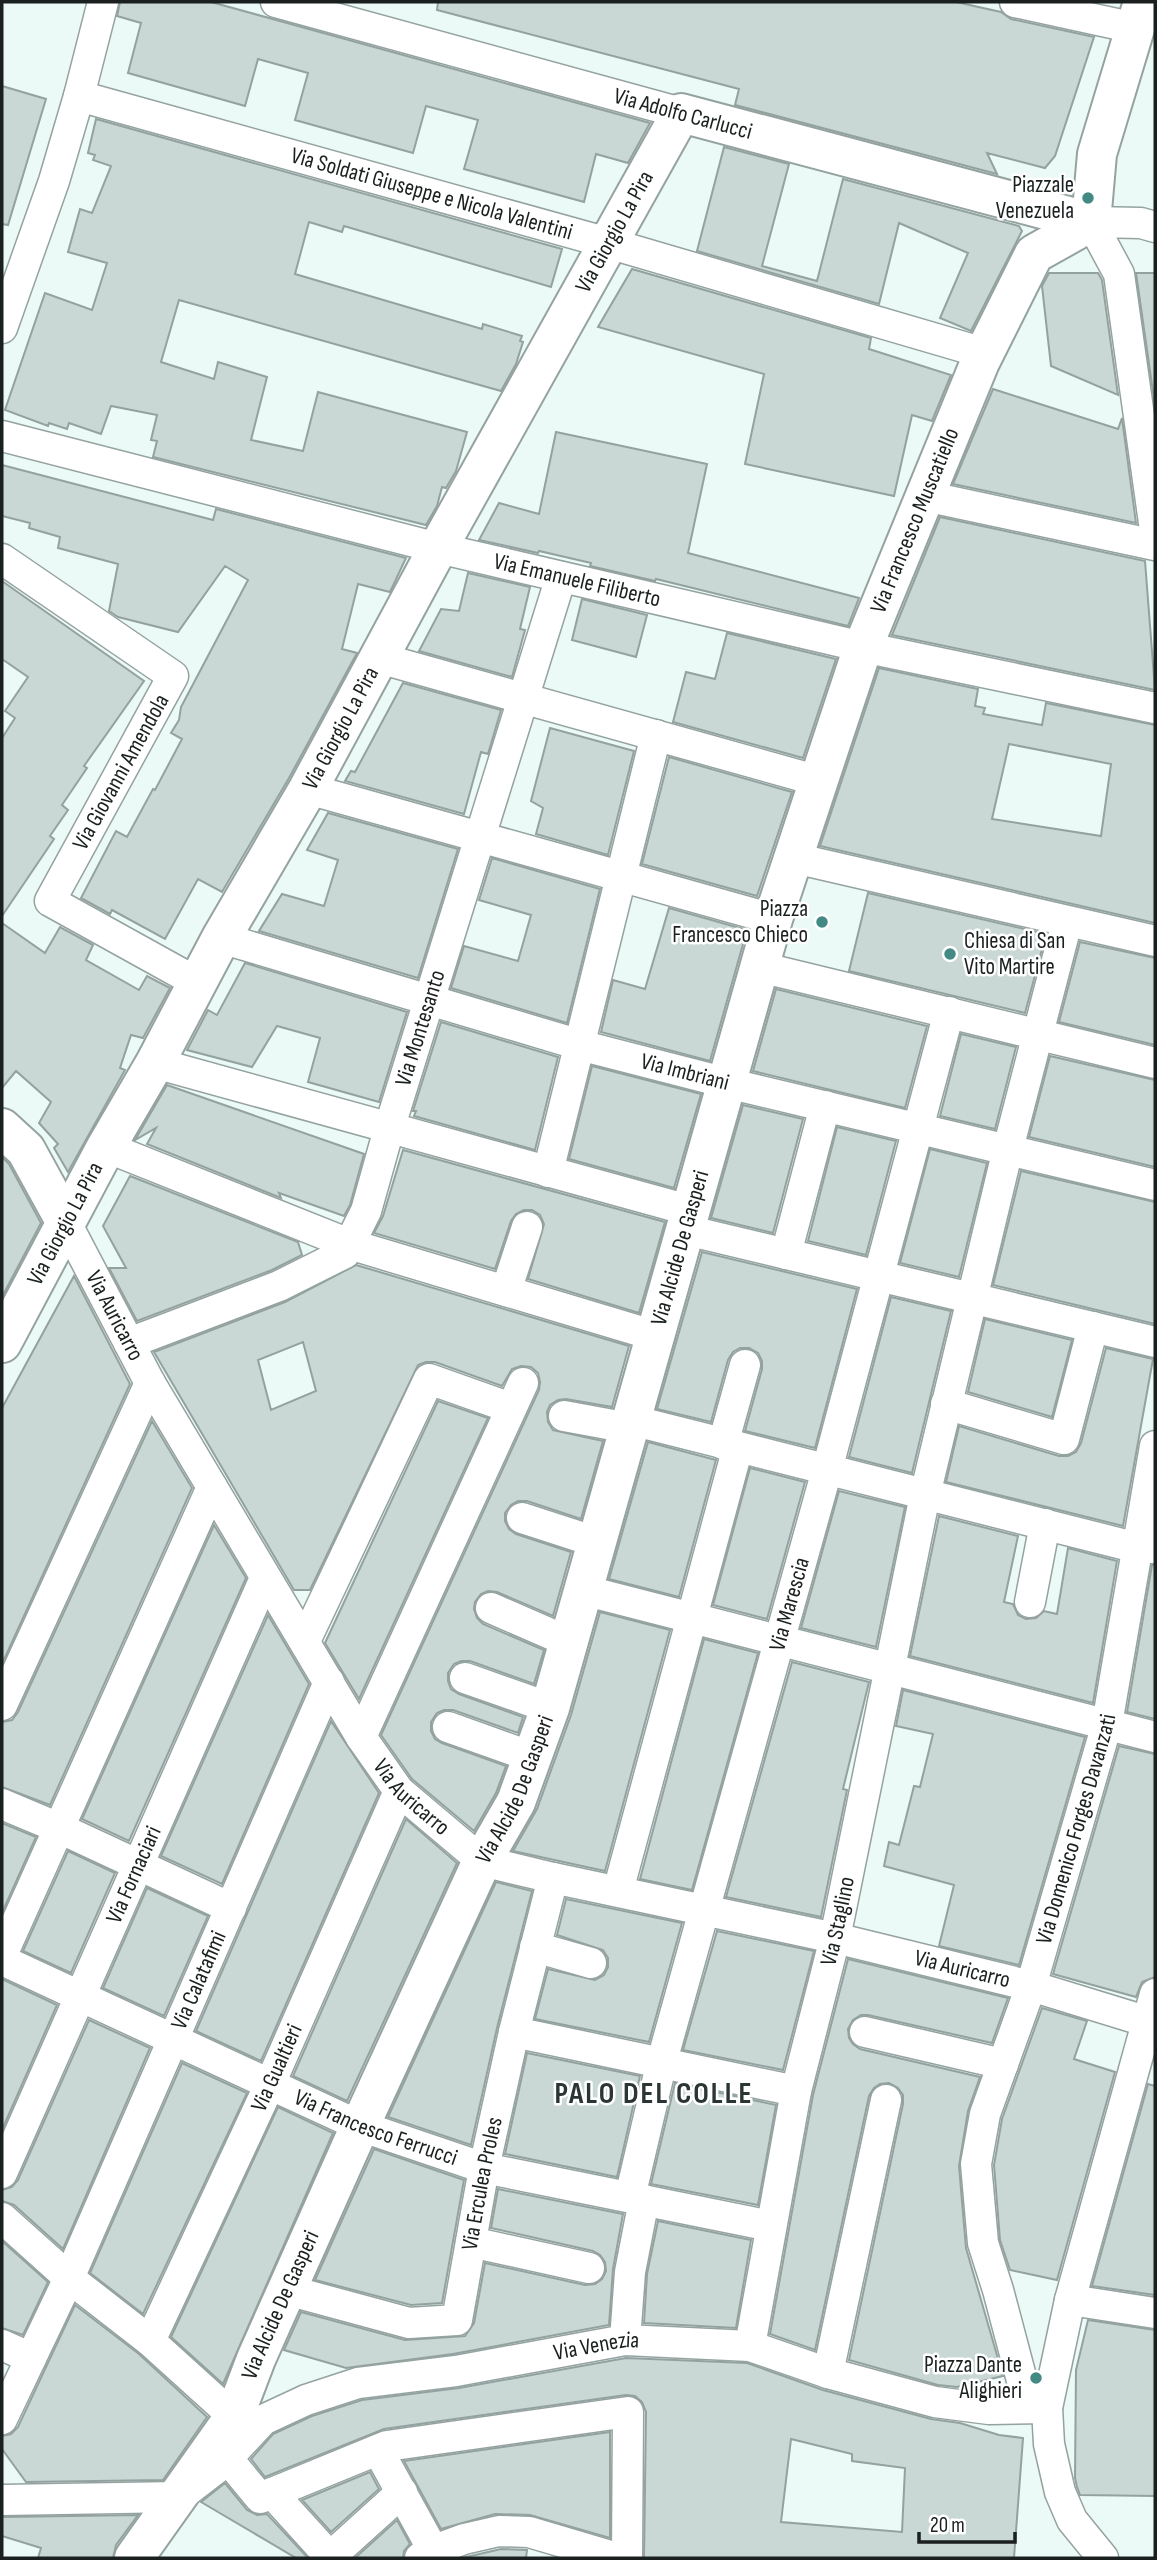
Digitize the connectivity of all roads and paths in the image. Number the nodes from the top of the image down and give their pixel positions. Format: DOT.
graph roads {
  1 [pos="103,2"];
  2 [pos="276,2"];
  3 [pos="1015,2"];
  4 [pos="1139,15"];
  5 [pos="79,96"];
  6 [pos="681,113"];
  7 [pos="1091,222"];
  8 [pos="1155,227"];
  9 [pos="608,243"];
  10 [pos="2,328"];
  11 [pos="984,353"];
  12 [pos="2,436"];
  13 [pos="925,496"];
  14 [pos="1155,530"];
  15 [pos="1155,545"];
  16 [pos="438,548"];
  17 [pos="2,559"];
  18 [pos="561,577"];
  19 [pos="863,647"];
  20 [pos="379,658"];
  21 [pos="523,698"];
  22 [pos="1155,708"];
  23 [pos="656,735"];
  24 [pos="819,781"];
  25 [pos="308,789"];
  26 [pos="481,836"];
  27 [pos="794,858"];
  28 [pos="621,876"];
  29 [pos="773,919"];
  30 [pos="1067,922"];
  31 [pos="221,938"];
  32 [pos="1155,941"];
  33 [pos="760,967"];
  34 [pos="198,983"];
  35 [pos="429,1000"];
  36 [pos="948,1012"];
  37 [pos="1038,1034"];
  38 [pos="579,1045"];
  39 [pos="155,1063"];
  40 [pos="1155,1063"];
  41 [pos="727,1083"];
  42 [pos="825,1106"];
  43 [pos="2,1128"];
  44 [pos="918,1128"];
  45 [pos="389,1129"];
  46 [pos="106,1147"];
  47 [pos="1008,1149"];
  48 [pos="548,1172"];
  49 [pos="1155,1185"];
  50 [pos="689,1220"];
  51 [pos="65,1221"];
  52 [pos="527,1227"];
  53 [pos="349,1244"];
  54 [pos="786,1254"];
  55 [pos="879,1277"];
  56 [pos="506,1291"];
  57 [pos="971,1298"];
  58 [pos="1093,1327"];
  59 [pos="656,1336"];
  60 [pos="1155,1342"];
  61 [pos="2,1343"];
  62 [pos="129,1343"];
  63 [pos="746,1365"];
  64 [pos="150,1383"];
  65 [pos="946,1404"];
  66 [pos="564,1416"];
  67 [pos="630,1424"];
  68 [pos="731,1446"];
  69 [pos="1155,1446"];
  70 [pos="827,1470"];
  71 [pos="212,1488"];
  72 [pos="925,1495"];
  73 [pos="522,1518"];
  74 [pos="1045,1524"];
  75 [pos="596,1542"];
  76 [pos="1147,1548"];
  77 [pos="265,1578"];
  78 [pos="583,1590"];
  79 [pos="1030,1602"];
  80 [pos="491,1608"];
  81 [pos="692,1617"];
  82 [pos="778,1639"];
  83 [pos="305,1642"];
  84 [pos="569,1642"];
  85 [pos="890,1668"];
  86 [pos="465,1678"];
  87 [pos="329,1682"];
  88 [pos="2,1705"];
  89 [pos="550,1708"];
  90 [pos="1107,1724"];
  91 [pos="448,1727"];
  92 [pos="361,1737"];
  93 [pos="1155,1737"];
  94 [pos="532,1758"];
  95 [pos="399,1791"];
  96 [pos="2,1804"];
  97 [pos="59,1828"];
  98 [pos="482,1861"];
  99 [pos="137,1864"];
  100 [pos="553,1878"];
  101 [pos="618,1891"];
  102 [pos="231,1908"];
  103 [pos="706,1909"];
  104 [pos="835,1938"];
  105 [pos="535,1947"];
  106 [pos="2,1958"];
  107 [pos="591,1963"];
  108 [pos="1031,1986"];
  109 [pos="79,1996"];
  110 [pos="1153,2014"];
  111 [pos="514,2032"];
  112 [pos="865,2032"];
  113 [pos="173,2039"];
  114 [pos="662,2061"];
  115 [pos="1003,2064"];
  116 [pos="270,2084"];
  117 [pos="796,2091"];
  118 [pos="886,2100"];
  119 [pos="360,2126"];
  120 [pos="484,2168"];
  121 [pos="2,2173"];
  122 [pos="637,2198"];
  123 [pos="2,2218"];
  124 [pos="771,2226"];
  125 [pos="471,2242"];
  126 [pos="589,2268"];
  127 [pos="69,2278"];
  128 [pos="287,2290"];
  129 [pos="1070,2300"];
  130 [pos="1155,2313"];
  131 [pos="625,2340"];
  132 [pos="150,2341"];
  133 [pos="2,2345"];
  134 [pos="750,2346"];
  135 [pos="31,2358"];
  136 [pos="828,2373"];
  137 [pos="1038,2408"];
  138 [pos="234,2417"];
  139 [pos="2,2419"];
  140 [pos="378,2450"];
  141 [pos="228,2458"];
  142 [pos="402,2492"];
  143 [pos="272,2493"];
  144 [pos="179,2497"];
  145 [pos="2,2500"];
  146 [pos="539,2547"];
  147 [pos="426,2554"];
  148 [pos="134,2558"];
  149 [pos="617,2558"];
  150 [pos="627,2558"];
  151 [pos="1103,2558"];
  1 -- 5 [label="street"];
  2 -- 6 [label="street, Via Adolfo Carlucci"];
  3 -- 4 [label="street"];
  4 -- 7 [label="street"];
  5 -- 9 [label="street, Via Soldati Giuseppe e Nicola Valentini"];
  5 -- 10 [label="street"];
  6 -- 7 [label="street, Via Adolfo Carlucci"];
  6 -- 9 [label="street, Via Giorgio La Pira"];
  7 -- 8 [label="street"];
  7 -- 11 [label="street, Via Francesco Muscatiello"];
  7 -- 14 [label="street"];
  9 -- 11 [label="street, Via Soldati Giuseppe e Nicola Valentini"];
  9 -- 16 [label="street, Via Giorgio La Pira"];
  11 -- 13 [label="street, Via Francesco Muscatiello"];
  12 -- 16 [label="street, Via Emanuele Filiberto"];
  13 -- 15 [label="street"];
  13 -- 19 [label="street, Via Francesco Muscatiello"];
  16 -- 18 [label="street, Via Emanuele Filiberto"];
  16 -- 20 [label="street, Via Giorgio La Pira"];
  17 -- 34 [label="street, Via Giovanni Amendola"];
  18 -- 19 [label="street, Via Emanuele Filiberto"];
  18 -- 21 [label="street, Via Montesanto"];
  19 -- 22 [label="street, Via Emanuele Filiberto"];
  19 -- 24 [label="street, Via Francesco Muscatiello"];
  20 -- 21 [label="street"];
  20 -- 25 [label="street, Via Giorgio La Pira"];
  21 -- 23 [label="street"];
  21 -- 26 [label="street, Via Montesanto"];
  23 -- 24 [label="street"];
  23 -- 28 [label="street"];
  24 -- 27 [label="street, Via Francesco Muscatiello"];
  25 -- 26 [label="street"];
  25 -- 31 [label="street, Via Giorgio La Pira"];
  26 -- 28 [label="street"];
  26 -- 35 [label="street, Via Montesanto"];
  27 -- 29 [label="street"];
  27 -- 30 [label="street"];
  28 -- 29 [label="street"];
  28 -- 38 [label="street"];
  29 -- 33 [label="street"];
  30 -- 32 [label="street"];
  30 -- 37 [label="street, Via Staglino"];
  31 -- 34 [label="street, Via Giorgio La Pira"];
  31 -- 35 [label="street, Via Imbriani"];
  33 -- 36 [label="street"];
  33 -- 41 [label="street, Via Alcide De Gasperi"];
  34 -- 39 [label="street, Via Giorgio La Pira"];
  35 -- 38 [label="street, Via Imbriani"];
  35 -- 45 [label="street, Via Montesanto"];
  36 -- 37 [label="street"];
  36 -- 44 [label="street, Via Marescia"];
  37 -- 40 [label="street"];
  37 -- 47 [label="street, Via Staglino"];
  38 -- 41 [label="street, Via Imbriani"];
  38 -- 48 [label="street"];
  39 -- 45 [label="street"];
  39 -- 46 [label="street, Via Giorgio La Pira"];
  41 -- 42 [label="street, Via Imbriani"];
  41 -- 50 [label="street, Via Alcide De Gasperi"];
  42 -- 44 [label="street, Via Imbriani"];
  42 -- 54 [label="street"];
  43 -- 51 [label="street, Via Auricarro"];
  44 -- 47 [label="street, Via Imbriani"];
  44 -- 55 [label="street, Via Marescia"];
  45 -- 48 [label="street"];
  45 -- 53 [label="street, Via Montesanto"];
  46 -- 51 [label="street, Via Giorgio La Pira"];
  46 -- 53 [label="street"];
  47 -- 49 [label="street, Via Imbriani"];
  47 -- 57 [label="street, Via Staglino"];
  48 -- 50 [label="street"];
  50 -- 54 [label="street"];
  50 -- 59 [label="street, Via Alcide De Gasperi"];
  51 -- 61 [label="street, Via Giorgio La Pira"];
  51 -- 62 [label="street, Via Auricarro"];
  52 -- 56 [label="street"];
  53 -- 56 [label="street"];
  53 -- 62 [label="street, Via Montesanto"];
  54 -- 55 [label="street"];
  55 -- 57 [label="street"];
  55 -- 70 [label="street, Via Marescia"];
  56 -- 59 [label="street"];
  57 -- 58 [label="street"];
  57 -- 65 [label="street, Via Staglino"];
  58 -- 60 [label="street"];
  58 -- 65 [label="street"];
  59 -- 67 [label="street, Via Alcide De Gasperi"];
  62 -- 64 [label="street, Via Auricarro"];
  63 -- 68 [label="street"];
  64 -- 71 [label="street, Via Auricarro"];
  64 -- 88 [label="street"];
  65 -- 72 [label="street, Via Staglino"];
  66 -- 67 [label="street"];
  67 -- 68 [label="street"];
  67 -- 75 [label="street, Via Alcide De Gasperi"];
  68 -- 70 [label="street"];
  68 -- 81 [label="street"];
  69 -- 76 [label="street, Via Domenico Forges Davanzati"];
  70 -- 72 [label="street"];
  70 -- 82 [label="street, Via Marescia"];
  71 -- 77 [label="street, Via Auricarro"];
  71 -- 97 [label="street"];
  72 -- 74 [label="street"];
  72 -- 85 [label="street, Via Staglino"];
  73 -- 75 [label="street"];
  74 -- 76 [label="street"];
  74 -- 79 [label="street"];
  75 -- 78 [label="street, Via Alcide De Gasperi"];
  76 -- 90 [label="street, Via Domenico Forges Davanzati"];
  77 -- 83 [label="street, Via Auricarro"];
  77 -- 99 [label="street, Via Fornaciari"];
  78 -- 81 [label="street"];
  78 -- 84 [label="street, Via Alcide De Gasperi"];
  80 -- 84 [label="street"];
  81 -- 82 [label="street"];
  81 -- 101 [label="street"];
  82 -- 85 [label="street"];
  82 -- 103 [label="street, Via Marescia"];
  83 -- 87 [label="street, Via Auricarro"];
  83 -- 92 [label="street"];
  84 -- 89 [label="street, Via Alcide De Gasperi"];
  85 -- 90 [label="street"];
  85 -- 104 [label="street, Via Staglino"];
  86 -- 89 [label="street"];
  87 -- 92 [label="street, Via Auricarro"];
  87 -- 102 [label="street, Via Calatafimi"];
  89 -- 94 [label="street, Via Alcide De Gasperi"];
  90 -- 93 [label="street"];
  90 -- 108 [label="street, Via Domenico Forges Davanzati"];
  91 -- 94 [label="street"];
  92 -- 95 [label="street, Via Auricarro"];
  94 -- 98 [label="street, Via Alcide De Gasperi"];
  95 -- 98 [label="street, Via Auricarro"];
  95 -- 116 [label="street, Via Gualtieri"];
  96 -- 97 [label="street"];
  97 -- 99 [label="street"];
  97 -- 106 [label="street"];
  98 -- 100 [label="street, Via Auricarro"];
  98 -- 119 [label="street, Via Alcide De Gasperi"];
  99 -- 102 [label="street"];
  99 -- 109 [label="street, Via Fornaciari"];
  100 -- 101 [label="street, Via Auricarro"];
  100 -- 105 [label="street, Via Erculea Proles"];
  101 -- 103 [label="street, Via Auricarro"];
  102 -- 113 [label="street, Via Calatafimi"];
  103 -- 104 [label="street, Via Auricarro"];
  103 -- 114 [label="street, Via Marescia"];
  104 -- 108 [label="street, Via Auricarro"];
  104 -- 117 [label="street, Via Staglino"];
  105 -- 107 [label="street"];
  105 -- 111 [label="street, Via Erculea Proles"];
  106 -- 109 [label="street, Via Francesco Ferrucci"];
  108 -- 110 [label="street, Via Auricarro"];
  108 -- 115 [label="street, Via Domenico Forges Davanzati"];
  109 -- 113 [label="street, Via Francesco Ferrucci"];
  109 -- 121 [label="street, Via Fornaciari"];
  110 -- 129 [label="street"];
  111 -- 114 [label="street"];
  111 -- 120 [label="street, Via Erculea Proles"];
  112 -- 115 [label="street"];
  113 -- 116 [label="street, Via Francesco Ferrucci"];
  113 -- 127 [label="street, Via Calatafimi"];
  114 -- 117 [label="street"];
  114 -- 122 [label="street, Via Marescia"];
  115 -- 137 [label="street, Via Domenico Forges Davanzati"];
  116 -- 119 [label="street, Via Francesco Ferrucci"];
  116 -- 132 [label="street, Via Gualtieri"];
  117 -- 124 [label="street, Via Staglino"];
  118 -- 136 [label="street"];
  119 -- 120 [label="street, Via Francesco Ferrucci"];
  119 -- 128 [label="street, Via Alcide De Gasperi"];
  120 -- 122 [label="street, Via Francesco Ferrucci"];
  120 -- 125 [label="street, Via Erculea Proles"];
  122 -- 124 [label="street, Via Francesco Ferrucci"];
  122 -- 131 [label="street, Via Marescia"];
  123 -- 127 [label="street"];
  124 -- 134 [label="street, Via Staglino"];
  125 -- 126 [label="street"];
  125 -- 128 [label="street, Via Erculea Proles"];
  127 -- 132 [label="street"];
  127 -- 135 [label="street, Via Calatafimi"];
  128 -- 138 [label="street, Via Alcide De Gasperi"];
  129 -- 130 [label="street"];
  129 -- 137 [label="street"];
  131 -- 134 [label="street, Via Venezia"];
  131 -- 141 [label="street, Via Venezia"];
  132 -- 138 [label="street"];
  133 -- 135 [label="street"];
  134 -- 136 [label="street, Via Venezia"];
  135 -- 139 [label="street, Via Calatafimi"];
  136 -- 137 [label="street, Via Venezia"];
  137 -- 151 [label="street"];
  138 -- 144 [label="street, Via Alcide De Gasperi"];
  140 -- 142 [label="street"];
  140 -- 143 [label="street"];
  140 -- 150 [label="street"];
  141 -- 143 [label="street"];
  141 -- 144 [label="street, Via Venezia"];
  142 -- 143 [label="street"];
  142 -- 147 [label="street"];
  144 -- 145 [label="street"];
  144 -- 148 [label="street, Via Alcide De Gasperi"];
  146 -- 147 [label="street"];
  146 -- 149 [label="street"];
}
